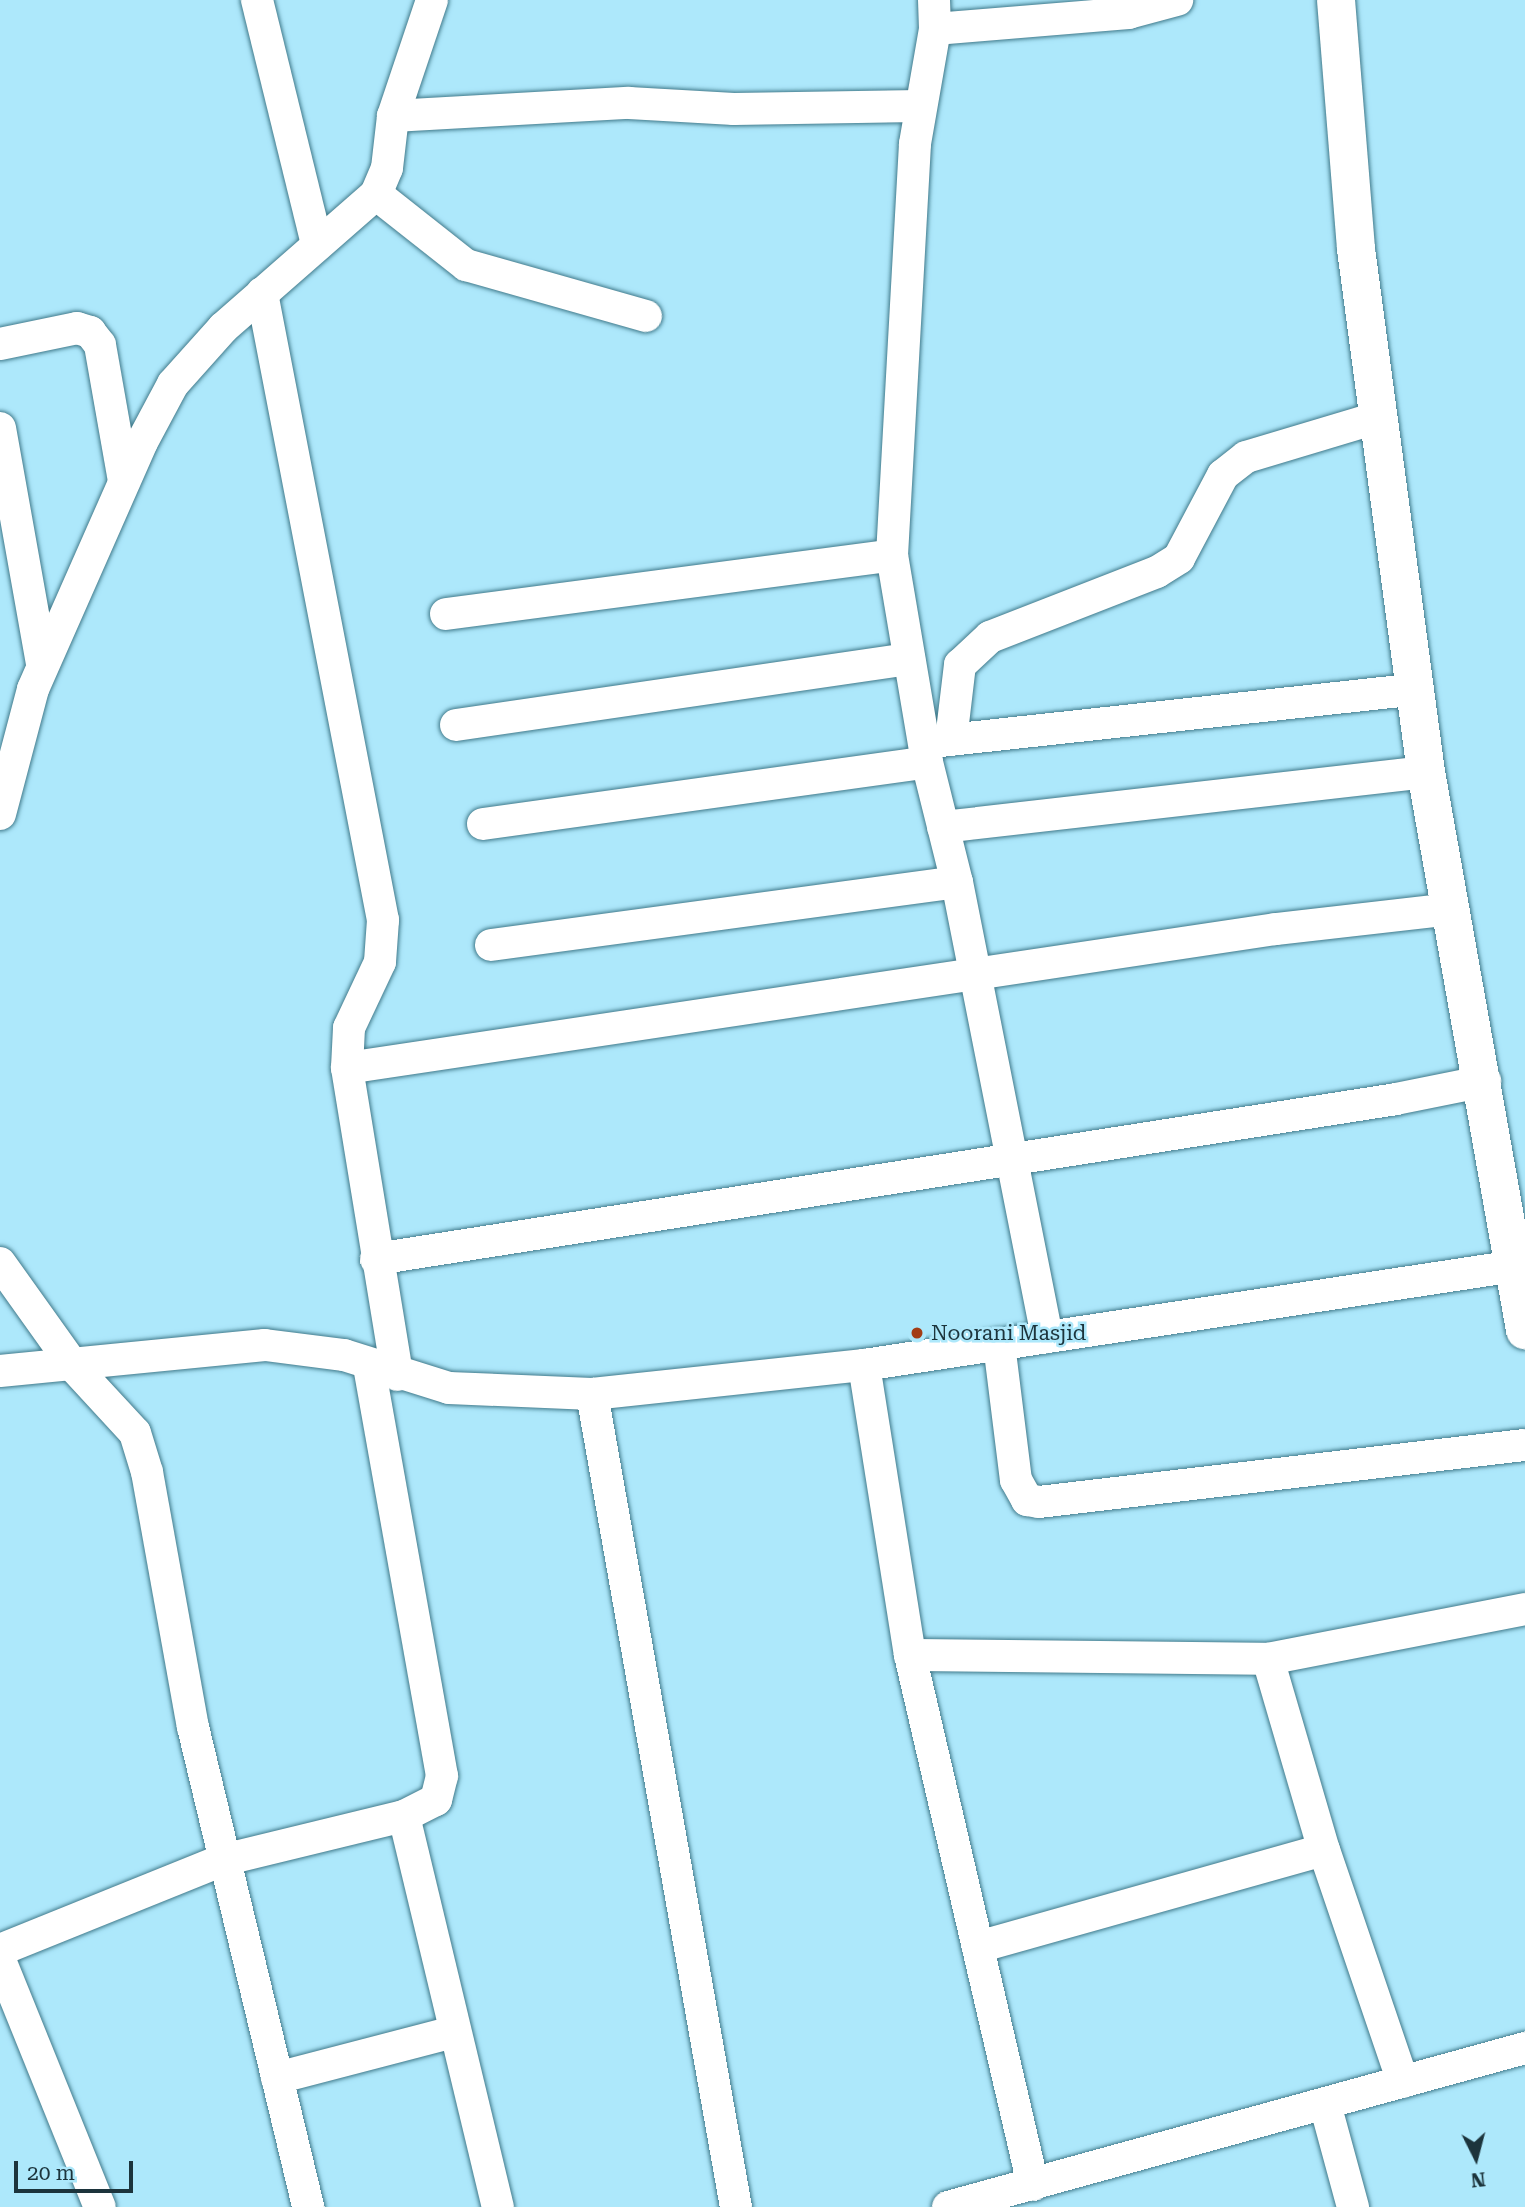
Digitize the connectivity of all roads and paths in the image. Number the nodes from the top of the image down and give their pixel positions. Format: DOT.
graph roads {
  1 [pos="257,0"];
  2 [pos="432,0"];
  3 [pos="1177,0"];
  4 [pos="1336,0"];
  5 [pos="935,14"];
  6 [pos="921,106"];
  7 [pos="393,116"];
  8 [pos="376,194"];
  9 [pos="317,245"];
  10 [pos="262,293"];
  11 [pos="646,316"];
  12 [pos="0,344"];
  13 [pos="1379,417"];
  14 [pos="0,428"];
  15 [pos="124,481"];
  16 [pos="892,555"];
  17 [pos="446,614"];
  18 [pos="909,659"];
  19 [pos="42,664"];
  20 [pos="1417,689"];
  21 [pos="456,725"];
  22 [pos="934,748"];
  23 [pos="1426,772"];
  24 [pos="0,814"];
  25 [pos="483,824"];
  26 [pos="943,827"];
  27 [pos="957,882"];
  28 [pos="1451,909"];
  29 [pos="491,945"];
  30 [pos="976,974"];
  31 [pos="347,1068"];
  32 [pos="1485,1081"];
  33 [pos="1013,1159"];
  34 [pos="376,1259"];
  35 [pos="0,1263"];
  36 [pos="1515,1266"];
  37 [pos="1525,1330"];
  38 [pos="1047,1337"];
  39 [pos="999,1344"];
  40 [pos="864,1365"];
  41 [pos="75,1368"];
  42 [pos="383,1370"];
  43 [pos="0,1371"];
  44 [pos="592,1394"];
  45 [pos="1525,1445"];
  46 [pos="1525,1609"];
  47 [pos="911,1655"];
  48 [pos="1268,1659"];
  49 [pos="404,1816"];
  50 [pos="1324,1850"];
  51 [pos="223,1860"];
  52 [pos="978,1947"];
  53 [pos="0,1950"];
  54 [pos="0,1960"];
  55 [pos="454,2032"];
  56 [pos="1525,2049"];
  57 [pos="277,2078"];
  58 [pos="1403,2082"];
  59 [pos="1325,2104"];
  60 [pos="1033,2185"];
  61 [pos="100,2207"];
  62 [pos="308,2207"];
  63 [pos="498,2207"];
  64 [pos="736,2207"];
  65 [pos="948,2207"];
  66 [pos="1353,2207"];
  1 -- 9 [label="street"];
  2 -- 7 [label="street"];
  3 -- 5 [label="street"];
  4 -- 13 [label="street"];
  5 -- 6 [label="street"];
  6 -- 7 [label="street"];
  6 -- 16 [label="street"];
  7 -- 8 [label="street"];
  8 -- 9 [label="street"];
  8 -- 11 [label="street"];
  9 -- 10 [label="street"];
  10 -- 15 [label="street"];
  10 -- 31 [label="street"];
  12 -- 15 [label="street"];
  13 -- 20 [label="street"];
  13 -- 22 [label="street"];
  14 -- 19 [label="street"];
  15 -- 19 [label="street"];
  16 -- 17 [label="street"];
  16 -- 18 [label="street"];
  18 -- 21 [label="street"];
  18 -- 22 [label="street"];
  19 -- 24 [label="street"];
  20 -- 22 [label="street"];
  20 -- 23 [label="street"];
  22 -- 25 [label="street"];
  22 -- 26 [label="street"];
  23 -- 26 [label="street"];
  23 -- 28 [label="street"];
  26 -- 27 [label="street"];
  27 -- 29 [label="street"];
  27 -- 30 [label="street"];
  28 -- 30 [label="street"];
  28 -- 32 [label="street"];
  30 -- 31 [label="street"];
  30 -- 33 [label="street"];
  31 -- 34 [label="street"];
  32 -- 33 [label="street"];
  32 -- 36 [label="street"];
  33 -- 34 [label="street"];
  33 -- 38 [label="street"];
  34 -- 42 [label="street"];
  35 -- 41 [label="street"];
  36 -- 37 [label="street"];
  36 -- 38 [label="street"];
  38 -- 39 [label="street"];
  39 -- 40 [label="street"];
  39 -- 45 [label="street"];
  40 -- 44 [label="street"];
  40 -- 47 [label="street"];
  41 -- 42 [label="street"];
  41 -- 43 [label="street"];
  41 -- 51 [label="street"];
  42 -- 44 [label="street"];
  42 -- 49 [label="street"];
  44 -- 64 [label="street"];
  46 -- 48 [label="street"];
  47 -- 48 [label="street"];
  47 -- 52 [label="street"];
  48 -- 50 [label="street"];
  49 -- 51 [label="street"];
  49 -- 55 [label="street"];
  50 -- 52 [label="street"];
  50 -- 58 [label="street"];
  51 -- 53 [label="street"];
  51 -- 57 [label="street"];
  52 -- 60 [label="street"];
  54 -- 61 [label="street"];
  55 -- 57 [label="street"];
  55 -- 63 [label="street"];
  56 -- 58 [label="street"];
  57 -- 62 [label="street"];
  58 -- 59 [label="street"];
  59 -- 60 [label="street"];
  59 -- 66 [label="street"];
  60 -- 65 [label="street"];
}
